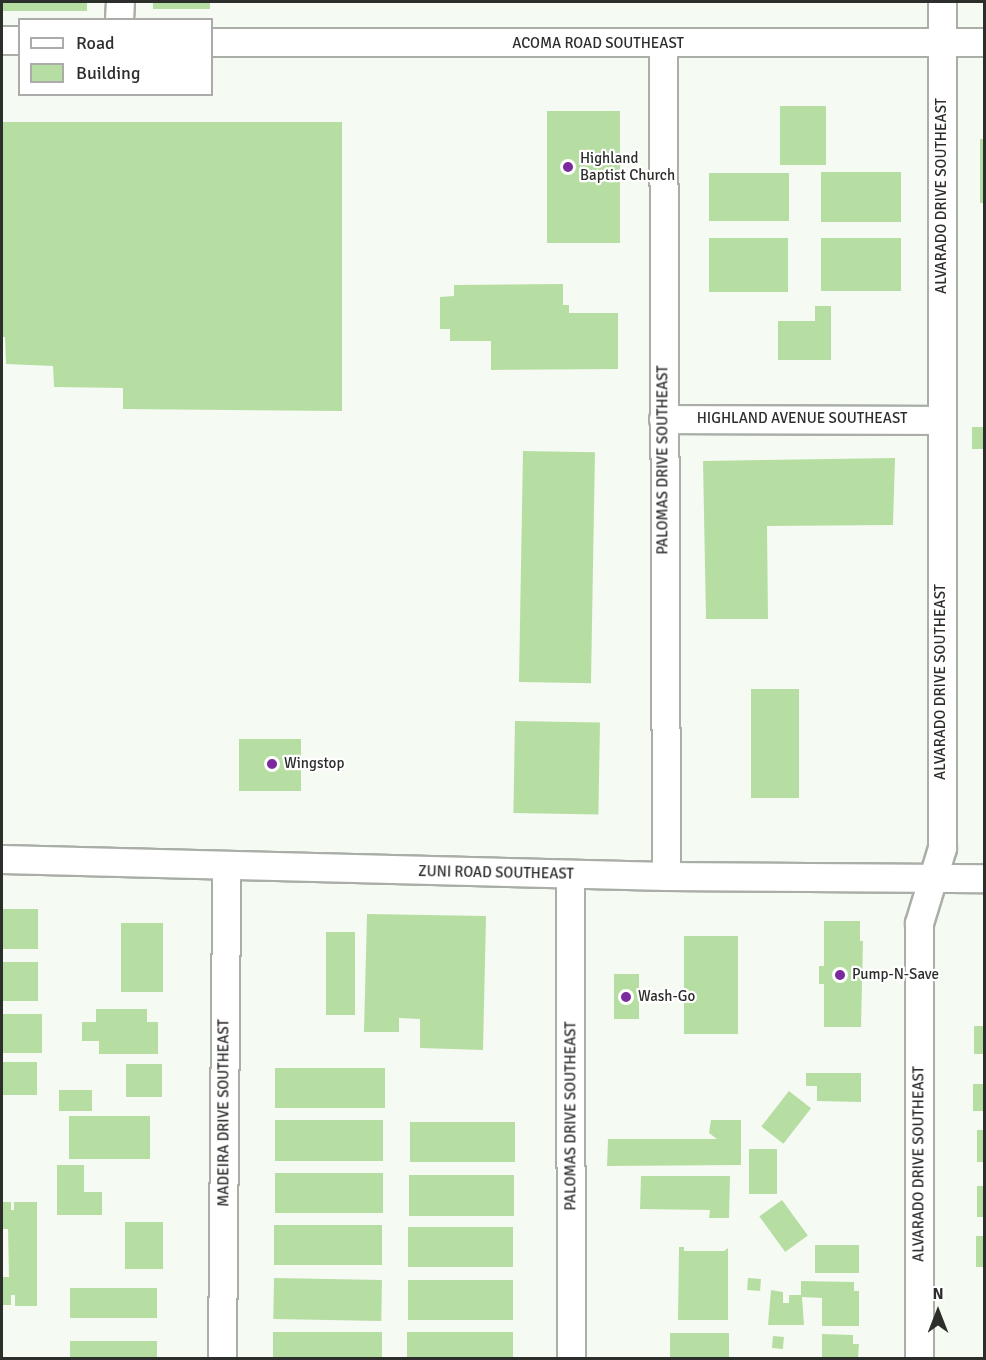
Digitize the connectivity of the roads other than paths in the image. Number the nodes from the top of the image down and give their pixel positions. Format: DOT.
graph roads {
  1 [pos="120,2"];
  2 [pos="942,2"];
  3 [pos="119,18"];
  4 [pos="2,40"];
  5 [pos="18,40"];
  6 [pos="213,42"];
  7 [pos="942,42"];
  8 [pos="984,42"];
  9 [pos="663,44"];
  10 [pos="663,419"];
  11 [pos="941,420"];
  12 [pos="4,858"];
  13 [pos="226,868"];
  14 [pos="570,874"];
  15 [pos="666,876"];
  16 [pos="933,878"];
  17 [pos="984,878"];
  18 [pos="222,1359"];
  19 [pos="571,1359"];
  20 [pos="919,1359"];
  1 -- 3 [label="street"];
  2 -- 7 [label="street, ALVARADO DRIVE SOUTHEAST"];
  4 -- 5 [label="street"];
  6 -- 9 [label="street, ACOMA ROAD SOUTHEAST"];
  7 -- 8 [label="street, ACOMA ROAD SOUTHEAST"];
  7 -- 9 [label="street, ACOMA ROAD SOUTHEAST"];
  7 -- 11 [label="street, ALVARADO DRIVE SOUTHEAST"];
  9 -- 10 [label="street, PALOMAS DRIVE SOUTHEAST"];
  10 -- 11 [label="street, HIGHLAND AVENUE SOUTHEAST"];
  10 -- 15 [label="street, PALOMAS DRIVE SOUTHEAST"];
  11 -- 16 [label="street, ALVARADO DRIVE SOUTHEAST"];
  12 -- 13 [label="street, ZUNI ROAD SOUTHEAST"];
  13 -- 14 [label="street, ZUNI ROAD SOUTHEAST"];
  13 -- 18 [label="street, MADEIRA DRIVE SOUTHEAST"];
  14 -- 15 [label="street, ZUNI ROAD SOUTHEAST"];
  14 -- 19 [label="street, PALOMAS DRIVE SOUTHEAST"];
  15 -- 16 [label="street, ZUNI ROAD SOUTHEAST"];
  16 -- 17 [label="street, ZUNI ROAD SOUTHEAST"];
  16 -- 20 [label="street, ALVARADO DRIVE SOUTHEAST"];
}
